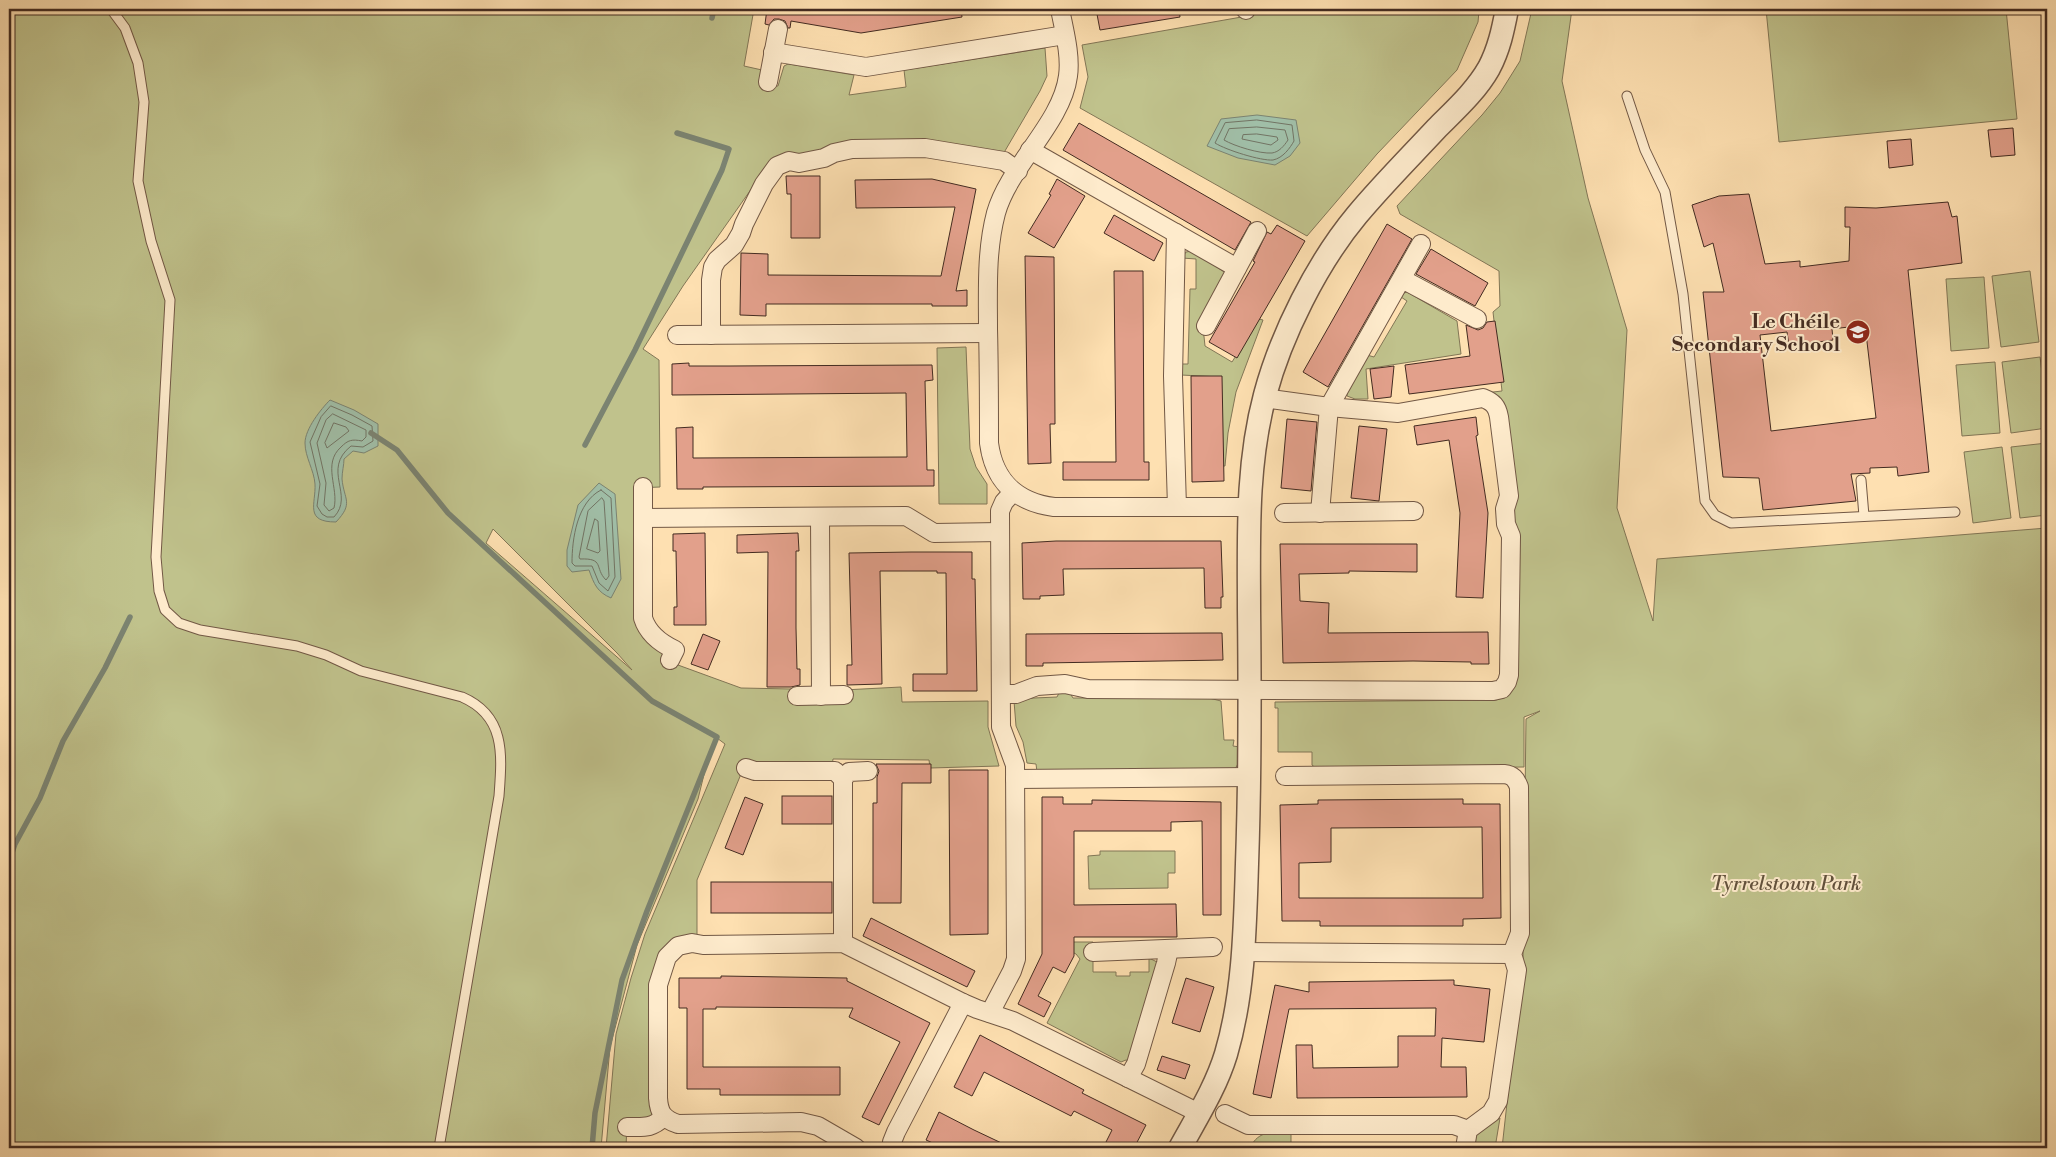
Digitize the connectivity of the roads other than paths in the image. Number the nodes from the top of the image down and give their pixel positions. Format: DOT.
graph roads {
  1 [pos="111,9"];
  2 [pos="1060,9"];
  3 [pos="1507,9"];
  4 [pos="778,29"];
  5 [pos="1065,35"];
  6 [pos="773,52"];
  7 [pos="768,82"];
  8 [pos="1627,96"];
  9 [pos="1030,150"];
  10 [pos="1018,170"];
  11 [pos="1257,231"];
  12 [pos="1176,233"];
  13 [pos="1422,244"];
  14 [pos="1237,268"];
  15 [pos="1402,279"];
  16 [pos="1477,319"];
  17 [pos="1206,326"];
  18 [pos="988,333"];
  19 [pos="677,335"];
  20 [pos="711,335"];
  21 [pos="1264,398"];
  22 [pos="1329,407"];
  23 [pos="1861,480"];
  24 [pos="643,487"];
  25 [pos="1013,492"];
  26 [pos="1176,507"];
  27 [pos="1248,507"];
  28 [pos="1414,511"];
  29 [pos="1955,512"];
  30 [pos="1284,513"];
  31 [pos="1320,513"];
  32 [pos="1864,516"];
  33 [pos="820,517"];
  34 [pos="643,518"];
  35 [pos="1000,532"];
  36 [pos="670,660"];
  37 [pos="1250,691"];
  38 [pos="1001,694"];
  39 [pos="844,695"];
  40 [pos="798,696"];
  41 [pos="821,696"];
  42 [pos="746,768"];
  43 [pos="868,771"];
  44 [pos="1285,776"];
  45 [pos="1250,777"];
  46 [pos="843,779"];
  47 [pos="1015,779"];
  48 [pos="843,943"];
  49 [pos="1213,947"];
  50 [pos="1168,949"];
  51 [pos="1093,952"];
  52 [pos="1243,952"];
  53 [pos="1512,954"];
  54 [pos="963,1003"];
  55 [pos="990,1014"];
  56 [pos="1128,1078"];
  57 [pos="1199,1113"];
  58 [pos="1225,1114"];
  59 [pos="664,1118"];
  60 [pos="627,1127"];
  61 [pos="1468,1130"];
  62 [pos="439,1148"];
  63 [pos="856,1148"];
  64 [pos="894,1148"];
  65 [pos="1180,1148"];
  66 [pos="1465,1148"];
  1 -- 62 [label="lane"];
  2 -- 5 [label="street"];
  3 -- 21 [label="street"];
  4 -- 6 [label="street"];
  5 -- 6 [label="street"];
  5 -- 9 [label="street"];
  6 -- 7 [label="street"];
  8 -- 32 [label="lane"];
  9 -- 10 [label="street"];
  9 -- 12 [label="street"];
  10 -- 18 [label="street"];
  10 -- 20 [label="street"];
  11 -- 14 [label="street"];
  12 -- 14 [label="street"];
  12 -- 26 [label="street"];
  13 -- 15 [label="street"];
  14 -- 17 [label="street"];
  15 -- 16 [label="street"];
  15 -- 22 [label="street"];
  18 -- 20 [label="street"];
  18 -- 25 [label="street"];
  19 -- 20 [label="street"];
  21 -- 22 [label="street"];
  21 -- 27 [label="street"];
  22 -- 31 [label="street"];
  22 -- 37 [label="street"];
  23 -- 32 [label="lane"];
  24 -- 34 [label="street"];
  25 -- 26 [label="street"];
  25 -- 35 [label="street"];
  26 -- 27 [label="street"];
  27 -- 37 [label="street"];
  28 -- 31 [label="street"];
  29 -- 32 [label="lane"];
  30 -- 31 [label="street"];
  33 -- 34 [label="street"];
  33 -- 35 [label="street"];
  33 -- 41 [label="street"];
  34 -- 36 [label="street"];
  35 -- 38 [label="street"];
  37 -- 38 [label="street"];
  37 -- 45 [label="street"];
  38 -- 47 [label="street"];
  39 -- 41 [label="street"];
  40 -- 41 [label="street"];
  42 -- 46 [label="street"];
  43 -- 46 [label="street"];
  44 -- 53 [label="street"];
  45 -- 47 [label="street"];
  45 -- 52 [label="street"];
  46 -- 48 [label="street"];
  47 -- 55 [label="street"];
  48 -- 54 [label="street"];
  48 -- 59 [label="street"];
  49 -- 50 [label="street"];
  50 -- 51 [label="street"];
  50 -- 56 [label="street"];
  52 -- 53 [label="street"];
  52 -- 57 [label="street"];
  53 -- 61 [label="street"];
  54 -- 55 [label="street"];
  54 -- 64 [label="street"];
  55 -- 56 [label="street"];
  56 -- 57 [label="street"];
  57 -- 65 [label="street"];
  58 -- 61 [label="street"];
  59 -- 60 [label="street"];
  59 -- 63 [label="street"];
  61 -- 66 [label="street"];
}
